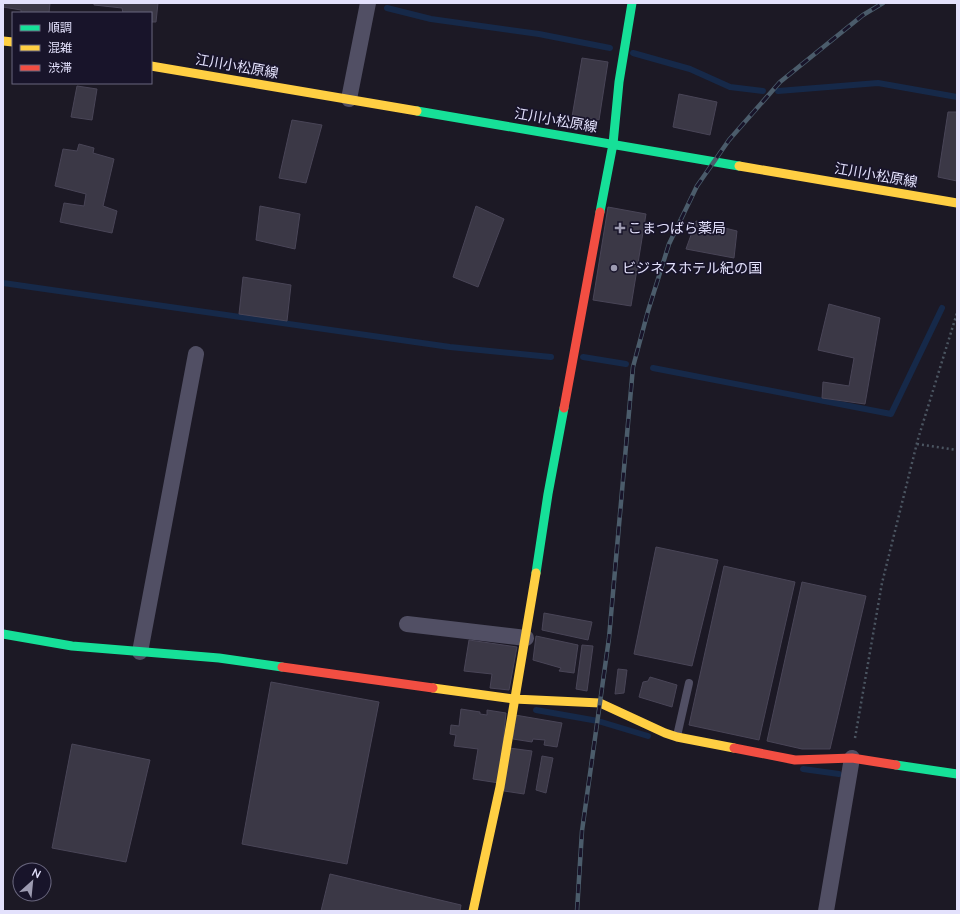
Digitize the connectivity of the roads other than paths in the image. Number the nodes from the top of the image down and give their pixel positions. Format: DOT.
graph roads {
  1 [pos="368,3"];
  2 [pos="632,3"];
  3 [pos="152,66"];
  4 [pos="349,99"];
  5 [pos="613,144"];
  6 [pos="957,203"];
  7 [pos="196,354"];
  8 [pos="407,624"];
  9 [pos="3,634"];
  10 [pos="526,638"];
  11 [pos="140,652"];
  12 [pos="689,683"];
  13 [pos="514,699"];
  14 [pos="677,737"];
  15 [pos="852,758"];
  16 [pos="957,774"];
  17 [pos="473,911"];
  18 [pos="826,911"];
  1 -- 4 [label="street"];
  2 -- 5 [label="street"];
  3 -- 4 [label="street, 江川小松原線"];
  4 -- 5 [label="street, 江川小松原線"];
  5 -- 6 [label="street, 江川小松原線"];
  5 -- 10 [label="street"];
  7 -- 11 [label="street"];
  8 -- 10 [label="street"];
  9 -- 11 [label="street"];
  10 -- 13 [label="street"];
  11 -- 13 [label="street"];
  12 -- 14 [label="lane"];
  13 -- 14 [label="street"];
  13 -- 17 [label="street"];
  14 -- 15 [label="street"];
  15 -- 16 [label="street"];
  15 -- 18 [label="street"];
}
